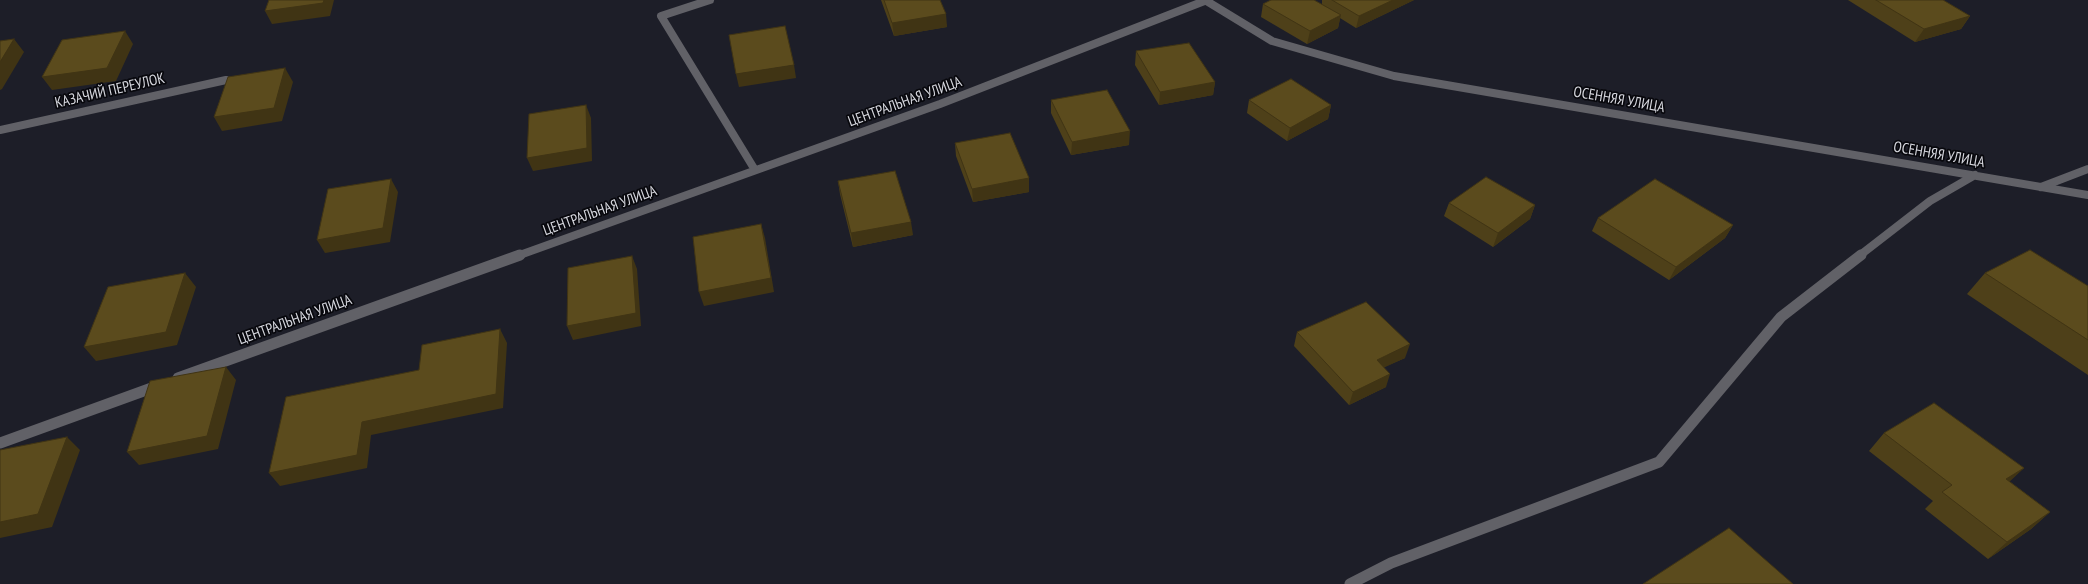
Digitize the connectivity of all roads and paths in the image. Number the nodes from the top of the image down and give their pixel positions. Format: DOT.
graph roads {
  1 [pos="710,0"];
  2 [pos="1206,0"];
  3 [pos="226,80"];
  4 [pos="0,130"];
  5 [pos="2088,169"];
  6 [pos="756,170"];
  7 [pos="1975,175"];
  8 [pos="2041,187"];
  9 [pos="2088,195"];
  10 [pos="0,443"];
  11 [pos="1350,584"];
  1 -- 6 [label="street"];
  2 -- 6 [label="street, ЦЕНТРАЛЬНАЯ УЛИЦА"];
  2 -- 7 [label="street, ОСЕННЯЯ УЛИЦА"];
  3 -- 4 [label="street, КАЗАЧИЙ ПЕРЕУЛОК"];
  5 -- 8 [label="street"];
  6 -- 10 [label="street, ЦЕНТРАЛЬНАЯ УЛИЦА"];
  7 -- 8 [label="street, ОСЕННЯЯ УЛИЦА"];
  7 -- 11 [label="street"];
  8 -- 9 [label="street, ОСЕННЯЯ УЛИЦА"];
}
